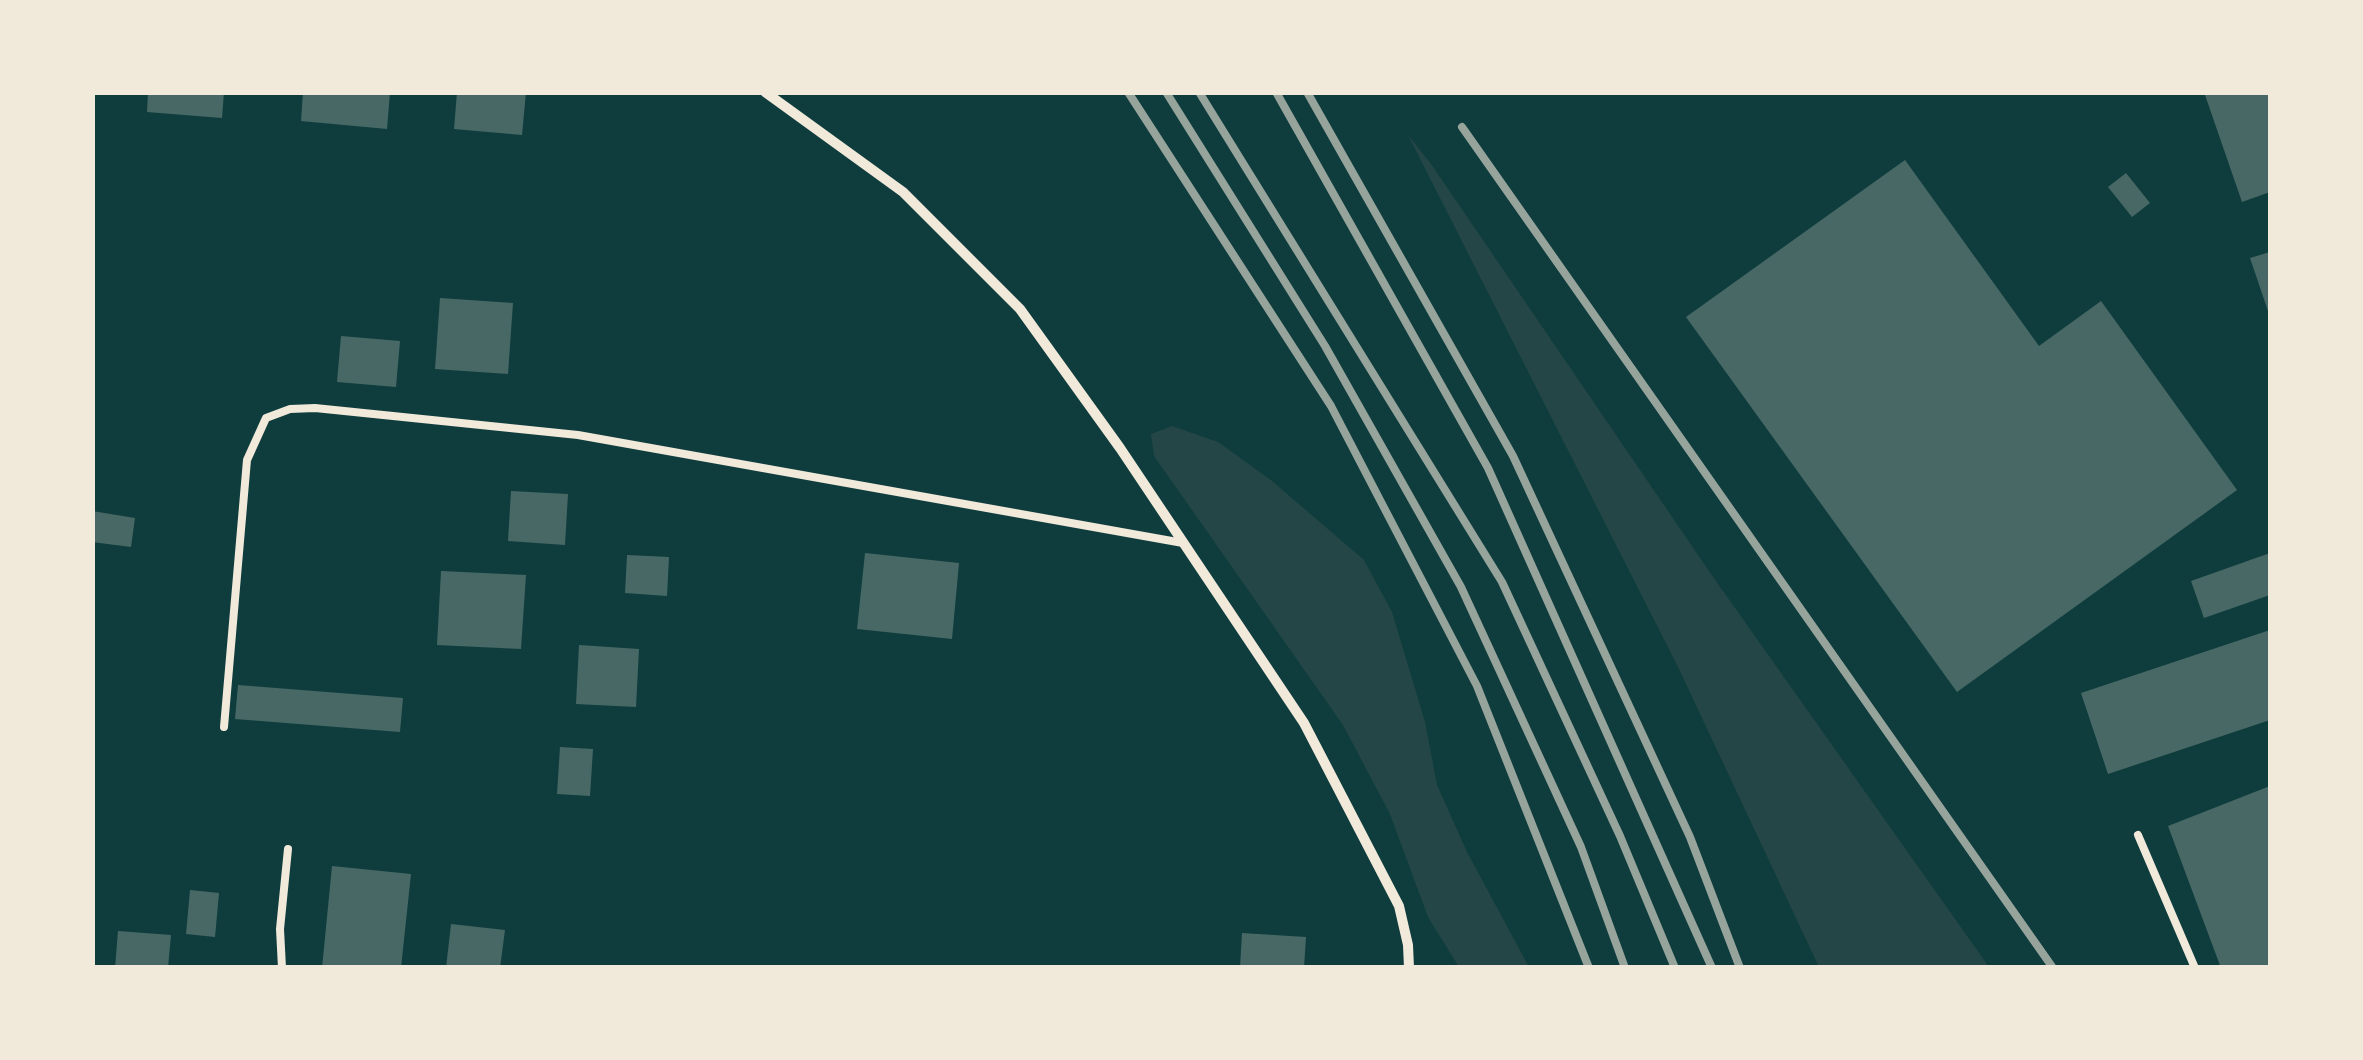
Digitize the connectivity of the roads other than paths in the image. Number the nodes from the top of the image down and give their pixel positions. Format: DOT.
graph roads {
  1 [pos="765,92"];
  2 [pos="1183,543"];
  3 [pos="224,727"];
  4 [pos="2138,834"];
  5 [pos="288,849"];
  6 [pos="282,968"];
  7 [pos="1409,968"];
  8 [pos="2194,968"];
  1 -- 2 [label="street"];
  2 -- 3 [label="lane"];
  2 -- 7 [label="street"];
  4 -- 8 [label="lane"];
  5 -- 6 [label="lane"];
}
